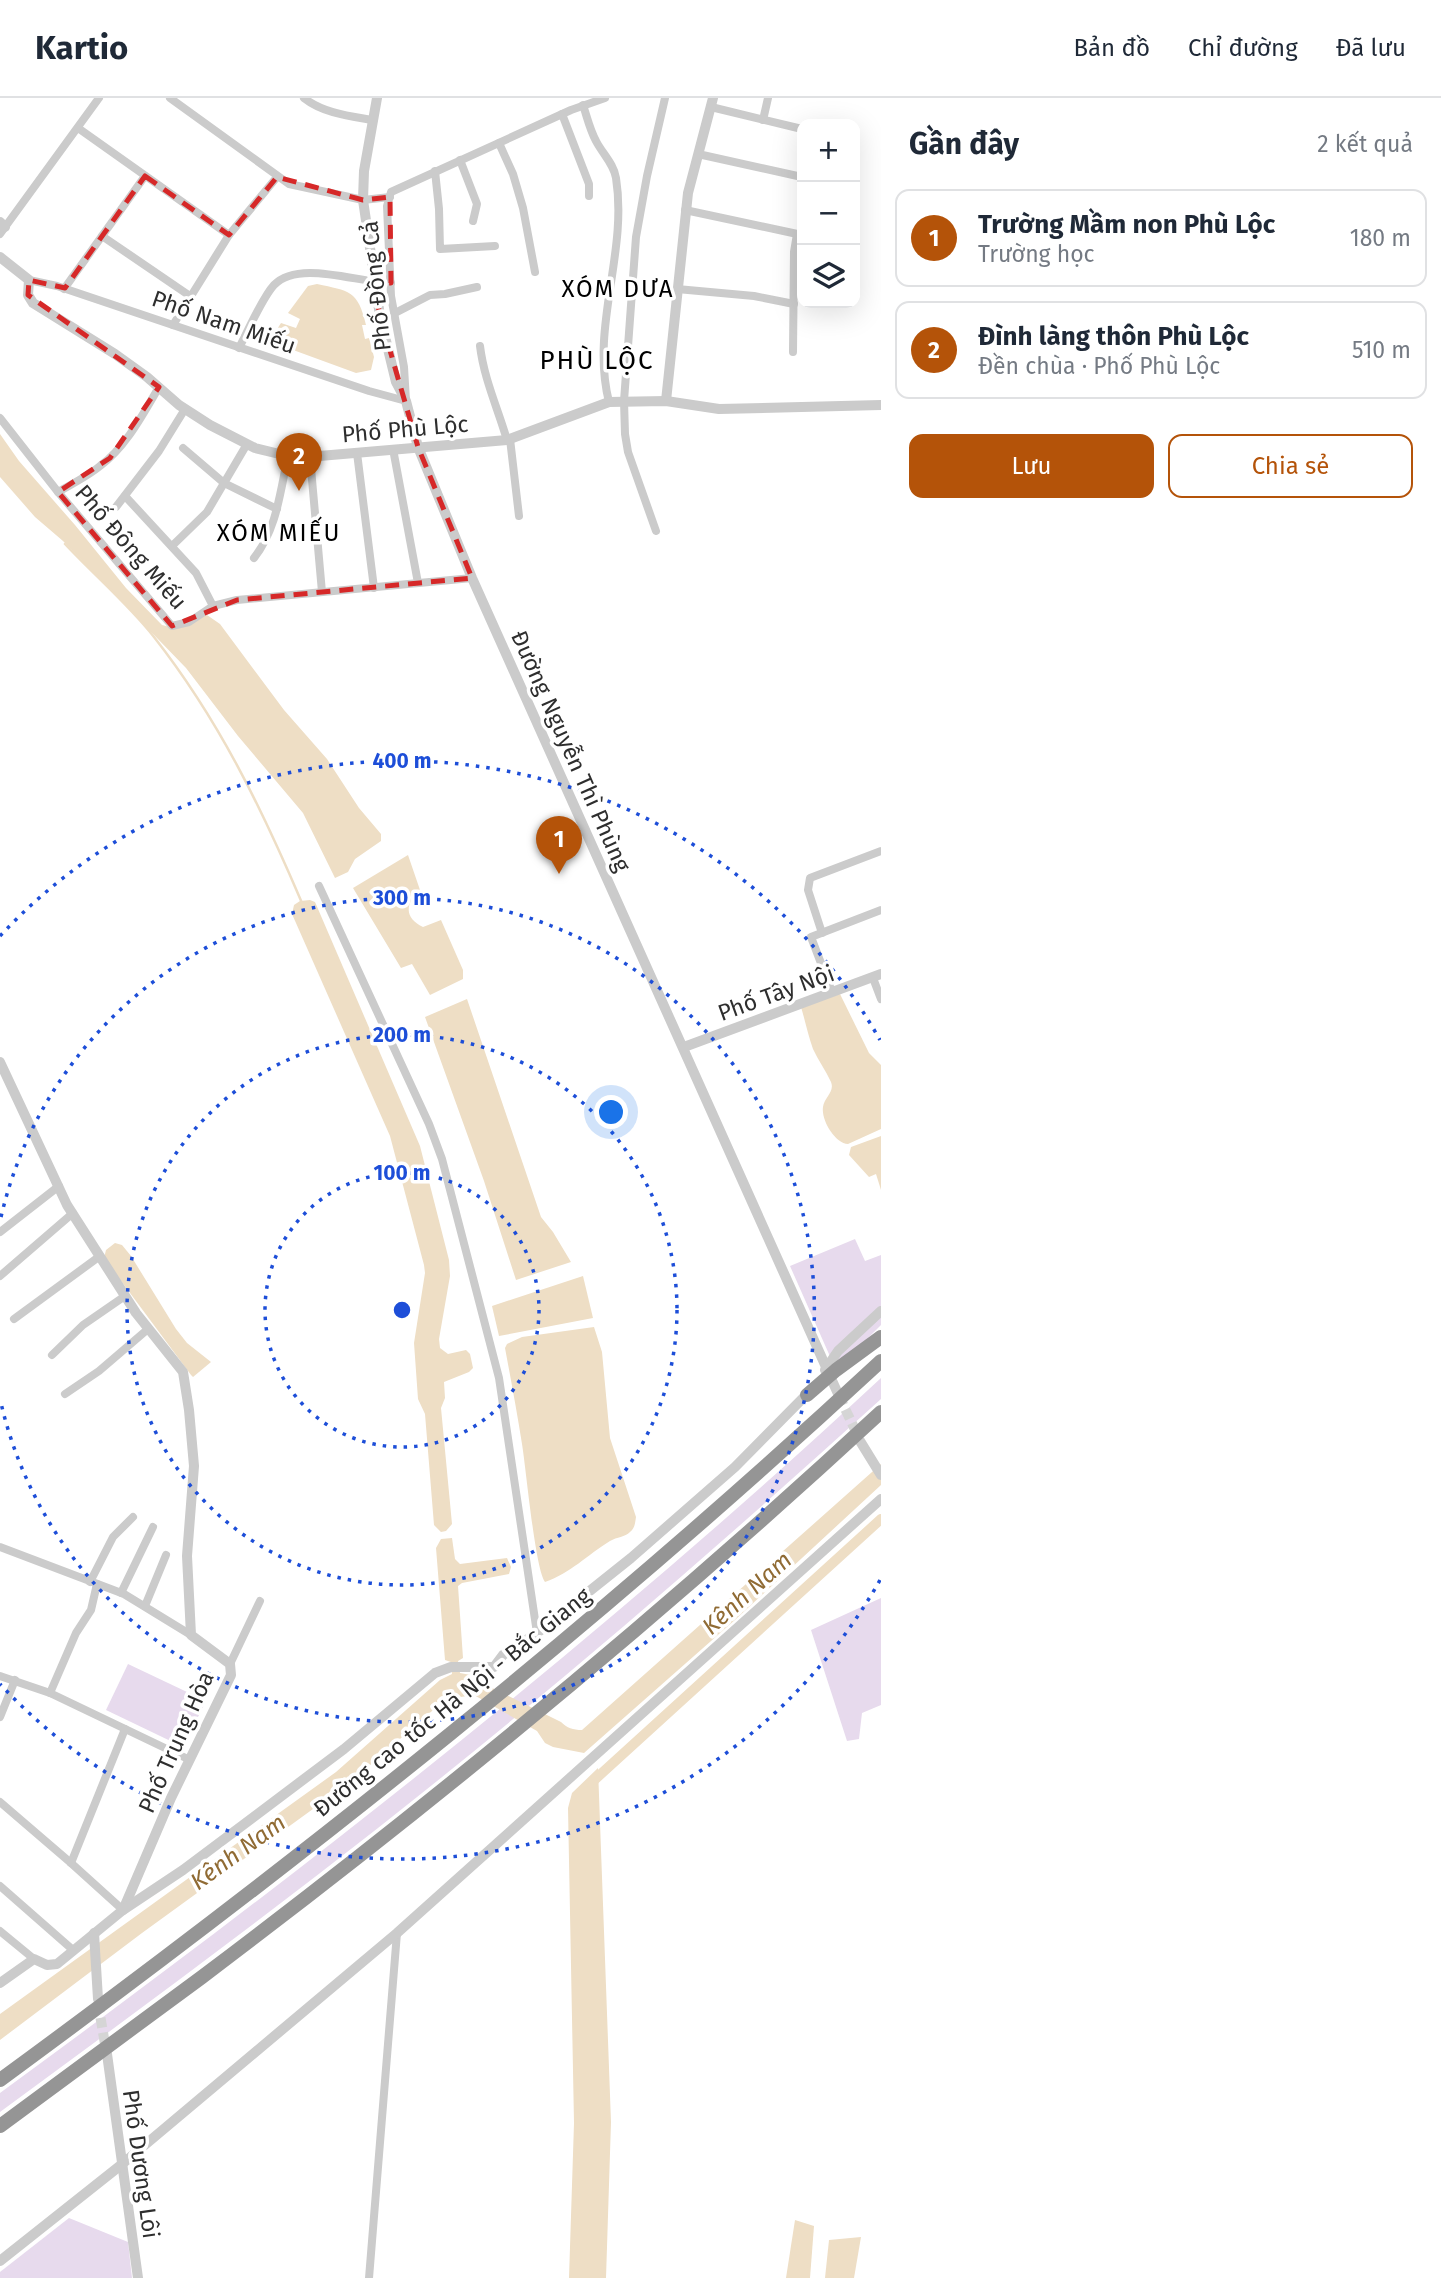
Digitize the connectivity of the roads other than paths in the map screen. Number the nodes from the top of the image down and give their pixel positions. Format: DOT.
graph roads {
  1 [pos="99,98"];
  2 [pos="170,98"];
  3 [pos="304,98"];
  4 [pos="377,98"];
  5 [pos="605,98"];
  6 [pos="665,98"];
  7 [pos="768,98"];
  8 [pos="588,102"];
  9 [pos="712,103"];
  10 [pos="562,114"];
  11 [pos="372,120"];
  12 [pos="762,120"];
  13 [pos="78,128"];
  14 [pos="797,129"];
  15 [pos="499,143"];
  16 [pos="698,154"];
  17 [pos="460,160"];
  18 [pos="435,171"];
  19 [pos="145,176"];
  20 [pos="797,176"];
  21 [pos="277,177"];
  22 [pos="589,196"];
  23 [pos="390,197"];
  24 [pos="363,200"];
  25 [pos="685,210"];
  26 [pos="473,222"];
  27 [pos="2,228"];
  28 [pos="797,234"];
  29 [pos="229,235"];
  30 [pos="102,236"];
  31 [pos="797,244"];
  32 [pos="495,246"];
  33 [pos="0,257"];
  34 [pos="535,272"];
  35 [pos="29,280"];
  36 [pos="374,283"];
  37 [pos="391,283"];
  38 [pos="477,287"];
  39 [pos="64,289"];
  40 [pos="677,289"];
  41 [pos="190,296"];
  42 [pos="793,304"];
  43 [pos="395,313"];
  44 [pos="173,326"];
  45 [pos="480,346"];
  46 [pos="239,348"];
  47 [pos="793,352"];
  48 [pos="159,387"];
  49 [pos="406,401"];
  50 [pos="624,401"];
  51 [pos="666,401"];
  52 [pos="609,402"];
  53 [pos="881,405"];
  54 [pos="185,409"];
  55 [pos="0,418"];
  56 [pos="509,440"];
  57 [pos="247,444"];
  58 [pos="418,447"];
  59 [pos="183,448"];
  60 [pos="393,449"];
  61 [pos="356,453"];
  62 [pos="288,456"];
  63 [pos="310,457"];
  64 [pos="224,482"];
  65 [pos="58,492"];
  66 [pos="125,496"];
  67 [pos="116,507"];
  68 [pos="276,509"];
  69 [pos="519,516"];
  70 [pos="656,531"];
  71 [pos="172,546"];
  72 [pos="254,558"];
  73 [pos="472,578"];
  74 [pos="418,583"];
  75 [pos="374,588"];
  76 [pos="322,592"];
  77 [pos="213,606"];
  78 [pos="881,851"];
  79 [pos="319,886"];
  80 [pos="881,910"];
  81 [pos="822,933"];
  82 [pos="877,976"];
  83 [pos="832,992"];
  84 [pos="881,999"];
  85 [pos="684,1047"];
  86 [pos="0,1062"];
  87 [pos="59,1186"];
  88 [pos="73,1213"];
  89 [pos="0,1232"];
  90 [pos="100,1256"];
  91 [pos="0,1276"];
  92 [pos="125,1296"];
  93 [pos="881,1311"];
  94 [pos="14,1319"];
  95 [pos="148,1329"];
  96 [pos="881,1337"];
  97 [pos="52,1355"];
  98 [pos="881,1362"];
  99 [pos="828,1372"];
  100 [pos="65,1394"];
  101 [pos="807,1395"];
  102 [pos="839,1396"];
  103 [pos="881,1412"];
  104 [pos="860,1441"];
  105 [pos="881,1475"];
  106 [pos="881,1499"];
  107 [pos="133,1517"];
  108 [pos="153,1527"];
  109 [pos="0,1547"];
  110 [pos="166,1555"];
  111 [pos="94,1583"];
  112 [pos="121,1593"];
  113 [pos="260,1601"];
  114 [pos="145,1606"];
  115 [pos="537,1633"];
  116 [pos="191,1636"];
  117 [pos="230,1664"];
  118 [pos="0,1676"];
  119 [pos="15,1680"];
  120 [pos="50,1693"];
  121 [pos="0,1717"];
  122 [pos="125,1729"];
  123 [pos="190,1760"];
  124 [pos="0,1802"];
  125 [pos="71,1863"];
  126 [pos="0,1886"];
  127 [pos="123,1910"];
  128 [pos="0,1931"];
  129 [pos="94,1933"];
  130 [pos="397,1933"];
  131 [pos="73,1950"];
  132 [pos="34,1959"];
  133 [pos="0,1983"];
  134 [pos="98,1999"];
  135 [pos="107,2054"];
  136 [pos="0,2080"];
  137 [pos="0,2126"];
  138 [pos="121,2165"];
  139 [pos="0,2261"];
  140 [pos="138,2278"];
  141 [pos="369,2278"];
  1 -- 13 [label="street"];
  2 -- 21 [label="street"];
  3 -- 11 [label="street"];
  4 -- 11 [label="street, Đường Nguyễn Thì Phùng"];
  5 -- 8 [label="street, Phố Đồng Cả"];
  6 -- 50 [label="street"];
  7 -- 12 [label="street"];
  8 -- 10 [label="street, Phố Đồng Cả"];
  8 -- 52 [label="street"];
  9 -- 12 [label="street"];
  9 -- 16 [label="street"];
  10 -- 15 [label="street, Phố Đồng Cả"];
  10 -- 22 [label="street"];
  11 -- 24 [label="street, Đường Nguyễn Thì Phùng"];
  12 -- 14 [label="street"];
  13 -- 19 [label="street"];
  13 -- 27 [label="street"];
  15 -- 17 [label="street, Phố Đồng Cả"];
  15 -- 34 [label="street"];
  16 -- 20 [label="street"];
  16 -- 25 [label="street"];
  17 -- 18 [label="street, Phố Đồng Cả"];
  17 -- 26 [label="street"];
  18 -- 23 [label="street, Phố Đồng Cả"];
  18 -- 32 [label="street"];
  19 -- 29 [label="street"];
  19 -- 30 [label="street"];
  21 -- 24 [label="street"];
  21 -- 29 [label="street"];
  23 -- 24 [label="street"];
  23 -- 37 [label="street, Phố Đồng Cả"];
  24 -- 36 [label="street, Đường Nguyễn Thì Phùng"];
  25 -- 28 [label="street"];
  25 -- 40 [label="street"];
  29 -- 41 [label="street"];
  30 -- 39 [label="street"];
  30 -- 41 [label="street"];
  31 -- 42 [label="street"];
  33 -- 35 [label="street, Phố Phù Lộc"];
  35 -- 39 [label="street, Phố Nam Miếu"];
  35 -- 48 [label="street, Phố Phù Lộc"];
  36 -- 37 [label="street"];
  36 -- 46 [label="street"];
  36 -- 49 [label="street, Đường Nguyễn Thì Phùng"];
  37 -- 43 [label="street, Phố Đồng Cả"];
  38 -- 43 [label="street"];
  39 -- 44 [label="street, Phố Nam Miếu"];
  40 -- 42 [label="street"];
  40 -- 51 [label="street"];
  41 -- 44 [label="street"];
  42 -- 47 [label="street"];
  43 -- 49 [label="street, Phố Đồng Cả"];
  44 -- 46 [label="street, Phố Nam Miếu"];
  45 -- 56 [label="street"];
  46 -- 49 [label="street, Phố Nam Miếu"];
  48 -- 54 [label="street, Phố Phù Lộc"];
  48 -- 65 [label="street"];
  49 -- 58 [label="street, Đường Nguyễn Thì Phùng"];
  50 -- 51 [label="street, Phố Phù Lộc"];
  50 -- 52 [label="street, Phố Phù Lộc"];
  50 -- 70 [label="street"];
  51 -- 53 [label="street, Phố Phù Lộc"];
  52 -- 56 [label="street, Phố Phù Lộc"];
  54 -- 57 [label="street, Phố Phù Lộc"];
  54 -- 66 [label="street"];
  55 -- 65 [label="street, Phố Đông Miếu"];
  56 -- 58 [label="street, Phố Phù Lộc"];
  56 -- 69 [label="street"];
  57 -- 62 [label="street, Phố Phù Lộc"];
  57 -- 64 [label="street"];
  58 -- 60 [label="street, Phố Phù Lộc"];
  58 -- 73 [label="street, Đường Nguyễn Thì Phùng"];
  59 -- 64 [label="street"];
  60 -- 61 [label="street, Phố Phù Lộc"];
  60 -- 74 [label="street"];
  61 -- 63 [label="street, Phố Phù Lộc"];
  61 -- 75 [label="street"];
  62 -- 63 [label="street, Phố Phù Lộc"];
  62 -- 68 [label="street"];
  63 -- 76 [label="street"];
  64 -- 68 [label="street"];
  64 -- 71 [label="street"];
  65 -- 77 [label="street, Phố Đông Miếu"];
  66 -- 67 [label="street"];
  66 -- 71 [label="street"];
  68 -- 72 [label="street"];
  71 -- 77 [label="street"];
  73 -- 74 [label="street, Phố Đông Miếu"];
  73 -- 85 [label="street, Đường Nguyễn Thì Phùng"];
  74 -- 75 [label="street, Phố Đông Miếu"];
  75 -- 76 [label="street, Phố Đông Miếu"];
  76 -- 77 [label="street, Phố Đông Miếu"];
  78 -- 81 [label="street"];
  79 -- 115 [label="street"];
  80 -- 81 [label="street"];
  81 -- 83 [label="street"];
  82 -- 83 [label="street, Phố Tây Nội"];
  82 -- 84 [label="street"];
  83 -- 85 [label="street, Phố Tây Nội"];
  85 -- 99 [label="street, Đường Nguyễn Thì Phùng"];
  86 -- 87 [label="street"];
  87 -- 88 [label="street"];
  87 -- 89 [label="street"];
  88 -- 90 [label="street"];
  88 -- 91 [label="street"];
  90 -- 92 [label="street"];
  90 -- 94 [label="street"];
  92 -- 95 [label="street"];
  92 -- 97 [label="street"];
  93 -- 99 [label="street"];
  95 -- 100 [label="street"];
  95 -- 116 [label="street"];
  96 -- 99 [label="highway"];
  98 -- 136 [label="highway, Đường cao tốc Hà Nội - Bắc Giang"];
  99 -- 101 [label="highway"];
  99 -- 102 [label="street, Đường Nguyễn Thì Phùng"];
  101 -- 115 [label="street"];
  103 -- 137 [label="highway"];
  104 -- 105 [label="street"];
  106 -- 130 [label="street"];
  107 -- 111 [label="street"];
  108 -- 112 [label="street"];
  109 -- 111 [label="street, Phố Trung Hòa"];
  110 -- 114 [label="street"];
  111 -- 112 [label="street, Phố Trung Hòa"];
  111 -- 120 [label="street"];
  112 -- 114 [label="street, Phố Trung Hòa"];
  113 -- 117 [label="street"];
  114 -- 116 [label="street, Phố Trung Hòa"];
  115 -- 127 [label="street"];
  116 -- 117 [label="street, Phố Trung Hòa"];
  117 -- 123 [label="street, Phố Trung Hòa"];
  118 -- 119 [label="street"];
  119 -- 120 [label="street"];
  119 -- 121 [label="street"];
  120 -- 122 [label="street"];
  122 -- 123 [label="street"];
  122 -- 125 [label="street"];
  123 -- 127 [label="street, Phố Trung Hòa"];
  124 -- 125 [label="street"];
  125 -- 127 [label="street"];
  126 -- 131 [label="street"];
  127 -- 129 [label="street, Phố Trung Hòa"];
  128 -- 132 [label="street"];
  129 -- 131 [label="street, Phố Trung Hòa"];
  129 -- 134 [label="street"];
  130 -- 138 [label="street"];
  130 -- 141 [label="street"];
  131 -- 132 [label="street, Phố Trung Hòa"];
  132 -- 133 [label="street"];
  135 -- 138 [label="street, Phố Dương Lôi"];
  138 -- 139 [label="street"];
  138 -- 140 [label="street, Phố Dương Lôi"];
}
